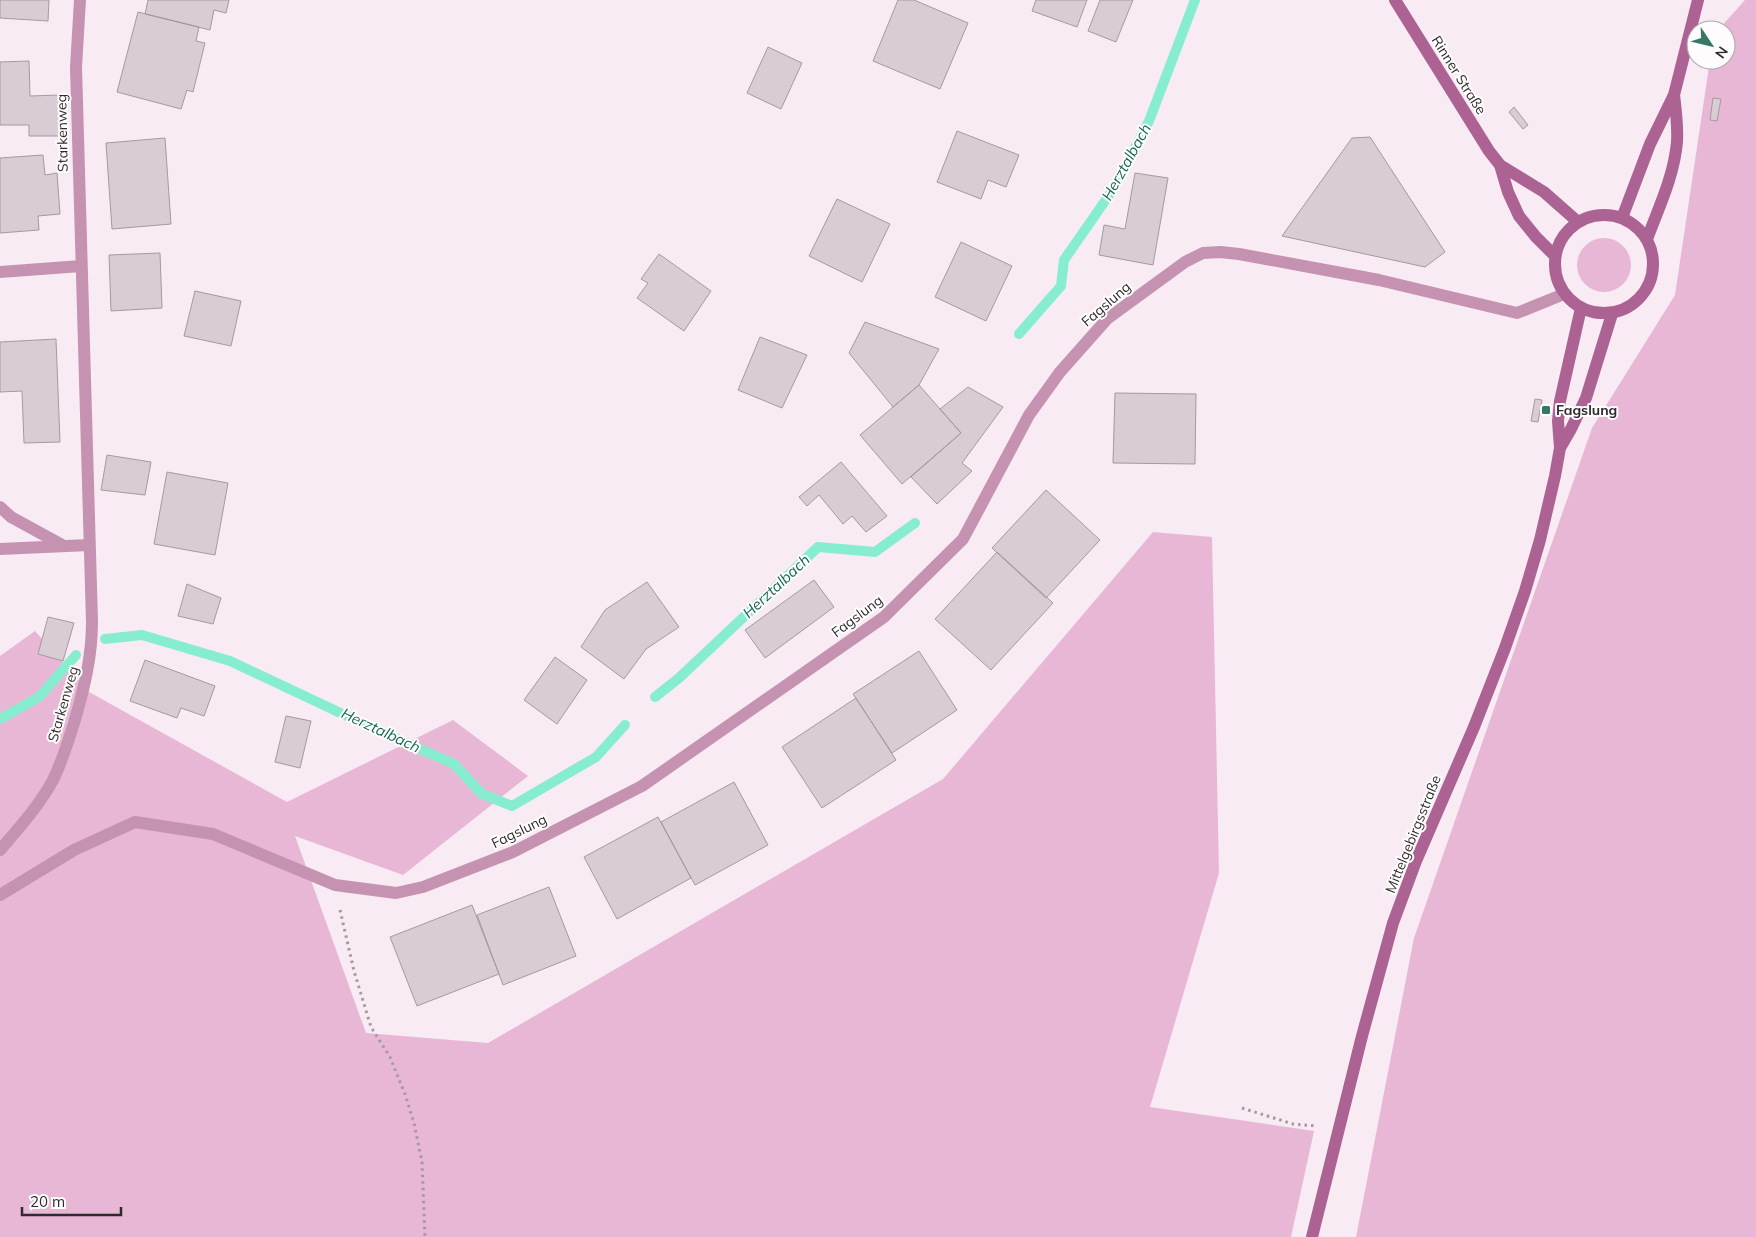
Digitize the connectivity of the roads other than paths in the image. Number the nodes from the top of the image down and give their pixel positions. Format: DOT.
graph roads {
  1 [pos="80,0"];
  2 [pos="1395,0"];
  3 [pos="1698,0"];
  4 [pos="1674,95"];
  5 [pos="1500,165"];
  6 [pos="1622,218"];
  7 [pos="1578,222"];
  8 [pos="1647,239"];
  9 [pos="1555,256"];
  10 [pos="81,266"];
  11 [pos="0,272"];
  12 [pos="1564,294"];
  13 [pos="1581,308"];
  14 [pos="1612,314"];
  15 [pos="1560,448"];
  16 [pos="0,507"];
  17 [pos="64,546"];
  18 [pos="89,546"];
  19 [pos="0,549"];
  20 [pos="0,850"];
  21 [pos="0,896"];
  22 [pos="1312,1237"];
  1 -- 10 [label="street, Starkenweg"];
  2 -- 5 [label="main road, Rinner Straße"];
  3 -- 4 [label="main road"];
  4 -- 6 [label="main road"];
  4 -- 8 [label="main road"];
  5 -- 7 [label="main road, Rinner Straße"];
  5 -- 9 [label="main road, Rinner Straße"];
  6 -- 7 [label="main road"];
  6 -- 8 [label="main road"];
  7 -- 9 [label="main road"];
  8 -- 14 [label="main road"];
  9 -- 12 [label="main road"];
  10 -- 11 [label="street"];
  10 -- 18 [label="street, Starkenweg"];
  12 -- 13 [label="main road"];
  12 -- 21 [label="street, Fagslung"];
  13 -- 14 [label="main road"];
  13 -- 15 [label="main road, Mittelgebirgsstraße"];
  14 -- 15 [label="main road, Mittelgebirgsstraße"];
  15 -- 22 [label="main road, Mittelgebirgsstraße"];
  16 -- 17 [label="street"];
  17 -- 18 [label="street"];
  17 -- 19 [label="street"];
  18 -- 20 [label="street, Starkenweg"];
}
